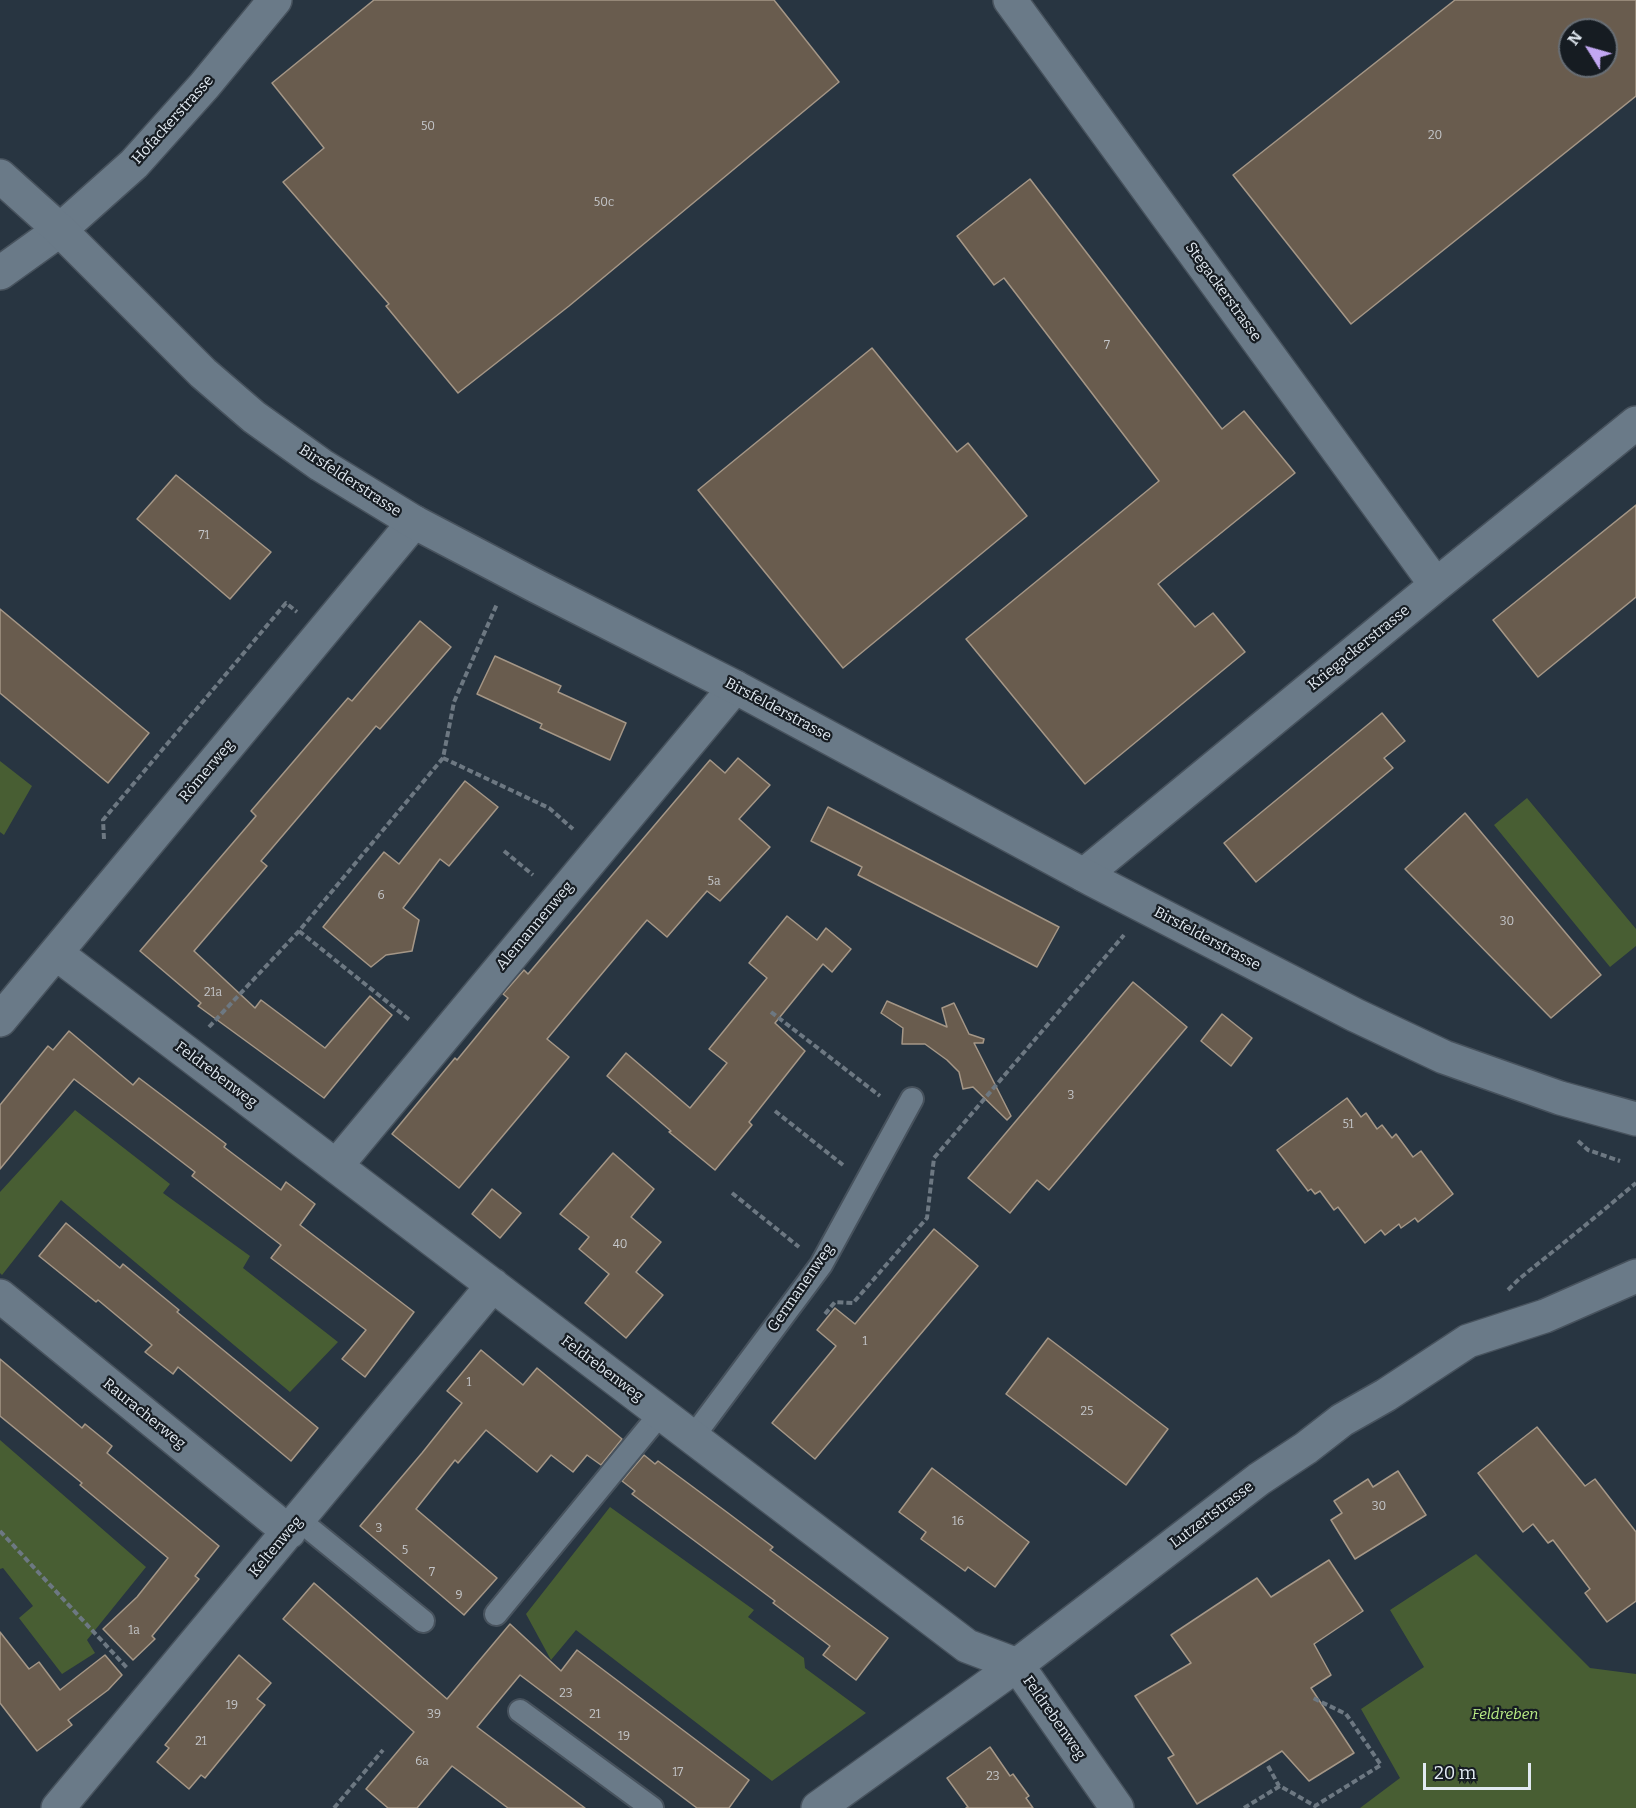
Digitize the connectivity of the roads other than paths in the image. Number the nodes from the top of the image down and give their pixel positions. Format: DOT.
graph roads {
  1 [pos="275,0"];
  2 [pos="1010,0"];
  3 [pos="0,176"];
  4 [pos="60,230"];
  5 [pos="0,273"];
  6 [pos="1636,423"];
  7 [pos="414,522"];
  8 [pos="1436,585"];
  9 [pos="735,687"];
  10 [pos="1084,874"];
  11 [pos="57,954"];
  12 [pos="0,1020"];
  13 [pos="908,1106"];
  14 [pos="1636,1119"];
  15 [pos="336,1166"];
  16 [pos="1636,1276"];
  17 [pos="493,1286"];
  18 [pos="0,1296"];
  19 [pos="661,1413"];
  20 [pos="693,1437"];
  21 [pos="293,1526"];
  22 [pos="496,1614"];
  23 [pos="423,1621"];
  24 [pos="1017,1665"];
  25 [pos="520,1711"];
  26 [pos="58,1808"];
  27 [pos="652,1808"];
  28 [pos="818,1808"];
  29 [pos="1117,1808"];
  1 -- 4 [label="street, Hofackerstrasse"];
  2 -- 8 [label="street, Stegackerstrasse"];
  3 -- 4 [label="street, Birsfelderstrasse"];
  4 -- 5 [label="street, Hofackerstrasse"];
  4 -- 7 [label="street, Birsfelderstrasse"];
  6 -- 8 [label="street, Kriegackerstrasse"];
  7 -- 9 [label="street, Birsfelderstrasse"];
  7 -- 11 [label="street, Römerweg"];
  8 -- 10 [label="street, Kriegackerstrasse"];
  9 -- 10 [label="street, Birsfelderstrasse"];
  9 -- 15 [label="street, Alemannenweg"];
  10 -- 14 [label="street, Birsfelderstrasse"];
  11 -- 12 [label="street, Römerweg"];
  11 -- 15 [label="street, Feldrebenweg"];
  13 -- 20 [label="lane, Germanenweg"];
  15 -- 17 [label="street, Feldrebenweg"];
  16 -- 24 [label="street, Lutzertstrasse"];
  17 -- 19 [label="street, Feldrebenweg"];
  17 -- 21 [label="street, Keltenweg"];
  18 -- 21 [label="street, Rauracherweg"];
  19 -- 20 [label="street, Feldrebenweg"];
  19 -- 22 [label="lane"];
  20 -- 24 [label="street, Feldrebenweg"];
  21 -- 23 [label="lane"];
  21 -- 26 [label="street, Keltenweg"];
  24 -- 28 [label="street, Lutzertstrasse"];
  24 -- 29 [label="street, Feldrebenweg"];
  25 -- 27 [label="lane"];
}
